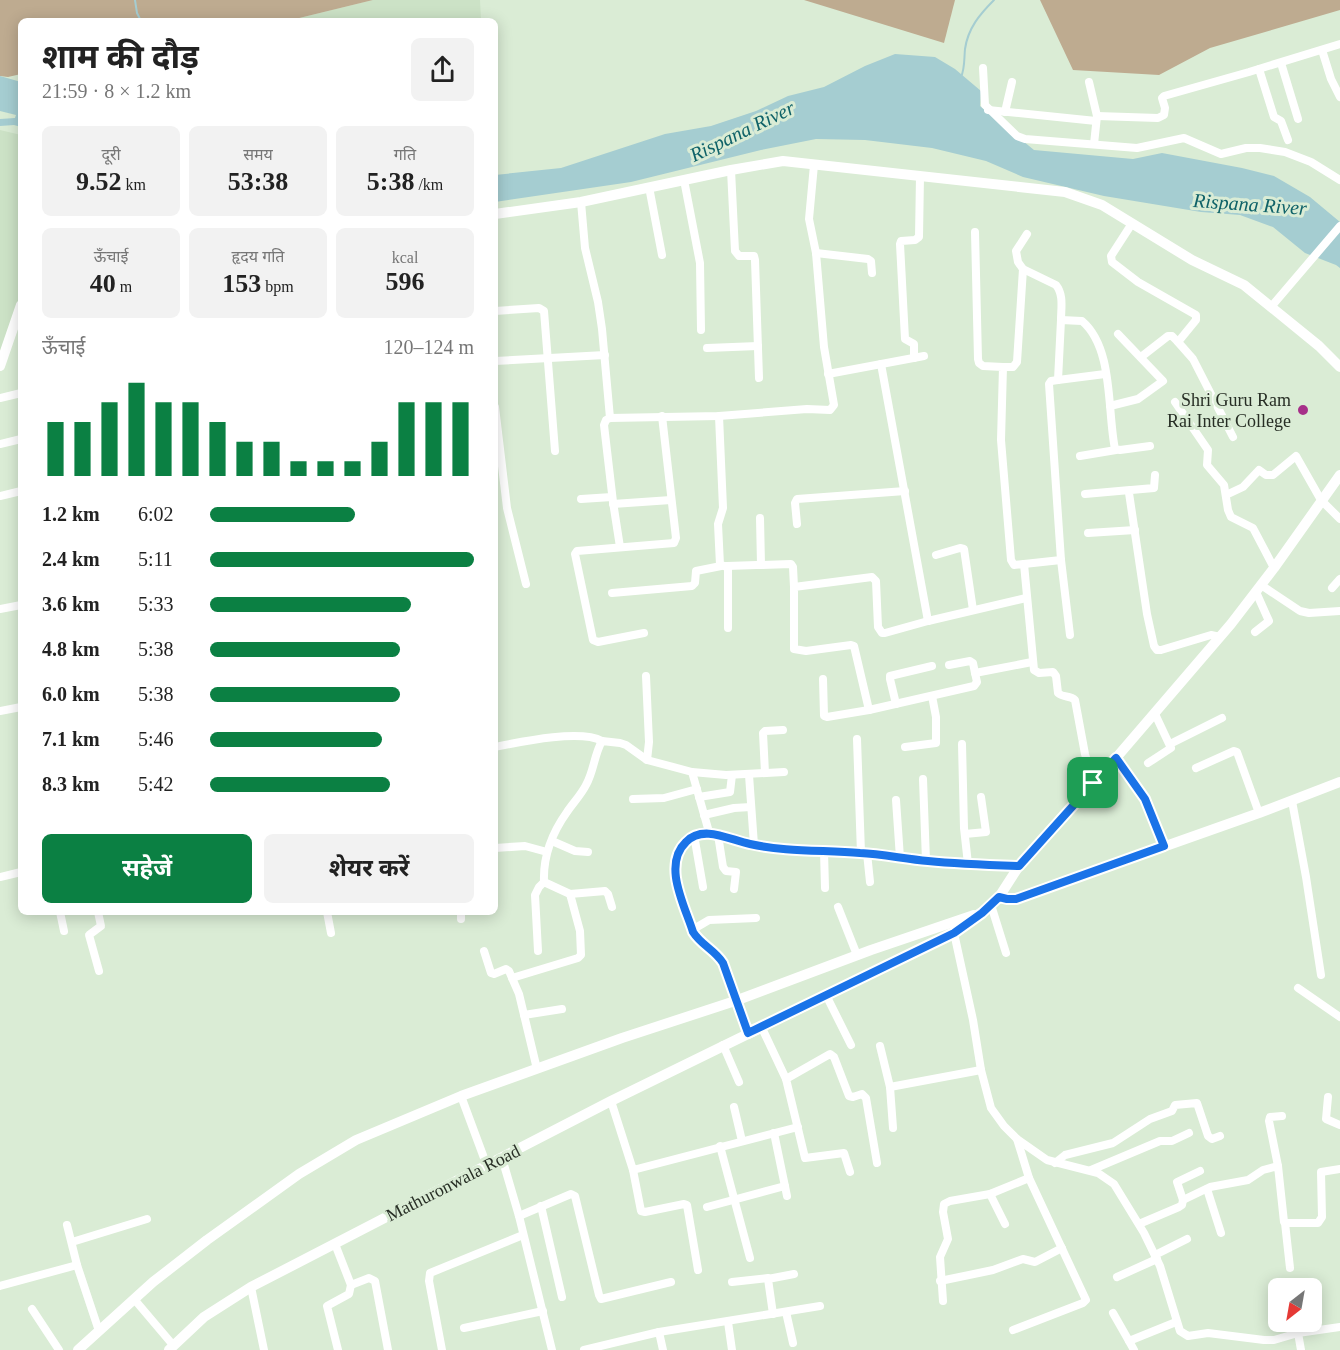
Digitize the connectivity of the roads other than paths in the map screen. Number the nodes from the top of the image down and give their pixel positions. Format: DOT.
graph roads {
  1 [pos="1340,44"];
  2 [pos="1322,50"];
  3 [pos="1281,63"];
  4 [pos="983,68"];
  5 [pos="1259,69"];
  6 [pos="1012,82"];
  7 [pos="1089,82"];
  8 [pos="1340,97"];
  9 [pos="988,110"];
  10 [pos="1005,112"];
  11 [pos="1096,118"];
  12 [pos="1298,119"];
  13 [pos="1288,140"];
  14 [pos="1094,144"];
  15 [pos="814,165"];
  16 [pos="731,170"];
  17 [pos="920,176"];
  18 [pos="684,180"];
  19 [pos="1340,180"];
  20 [pos="649,187"];
  21 [pos="581,202"];
  22 [pos="498,214"];
  23 [pos="1131,225"];
  24 [pos="1340,226"];
  25 [pos="975,232"];
  26 [pos="1026,234"];
  27 [pos="816,253"];
  28 [pos="662,255"];
  29 [pos="1023,269"];
  30 [pos="872,273"];
  31 [pos="1271,307"];
  32 [pos="498,311"];
  33 [pos="18,314"];
  34 [pos="1061,320"];
  35 [pos="701,330"];
  36 [pos="1118,334"];
  37 [pos="1178,342"];
  38 [pos="758,346"];
  39 [pos="707,348"];
  40 [pos="605,355"];
  41 [pos="924,356"];
  42 [pos="1141,357"];
  43 [pos="548,358"];
  44 [pos="914,358"];
  45 [pos="498,361"];
  46 [pos="881,364"];
  47 [pos="0,366"];
  48 [pos="1003,367"];
  49 [pos="1340,367"];
  50 [pos="828,374"];
  51 [pos="1105,374"];
  52 [pos="759,378"];
  53 [pos="1058,380"];
  54 [pos="18,394"];
  55 [pos="0,398"];
  56 [pos="1174,402"];
  57 [pos="1110,406"];
  58 [pos="662,416"];
  59 [pos="719,416"];
  60 [pos="610,418"];
  61 [pos="498,432"];
  62 [pos="1233,437"];
  63 [pos="18,441"];
  64 [pos="0,444"];
  65 [pos="1150,446"];
  66 [pos="1116,450"];
  67 [pos="555,451"];
  68 [pos="1080,456"];
  69 [pos="1155,475"];
  70 [pos="1340,475"];
  71 [pos="1130,490"];
  72 [pos="904,491"];
  73 [pos="18,492"];
  74 [pos="1085,494"];
  75 [pos="1226,495"];
  76 [pos="0,496"];
  77 [pos="580,499"];
  78 [pos="671,500"];
  79 [pos="1321,500"];
  80 [pos="612,501"];
  81 [pos="760,518"];
  82 [pos="1340,519"];
  83 [pos="796,524"];
  84 [pos="1135,530"];
  85 [pos="1088,533"];
  86 [pos="620,547"];
  87 [pos="936,555"];
  88 [pos="1061,560"];
  89 [pos="1024,564"];
  90 [pos="761,565"];
  91 [pos="724,566"];
  92 [pos="1274,568"];
  93 [pos="1340,579"];
  94 [pos="526,584"];
  95 [pos="794,587"];
  96 [pos="1259,588"];
  97 [pos="1332,588"];
  98 [pos="612,592"];
  99 [pos="1026,598"];
  100 [pos="18,605"];
  101 [pos="0,609"];
  102 [pos="973,610"];
  103 [pos="1340,611"];
  104 [pos="928,621"];
  105 [pos="729,628"];
  106 [pos="1255,632"];
  107 [pos="644,633"];
  108 [pos="1070,634"];
  109 [pos="1220,637"];
  110 [pos="1032,662"];
  111 [pos="932,666"];
  112 [pos="949,666"];
  113 [pos="975,672"];
  114 [pos="646,676"];
  115 [pos="823,679"];
  116 [pos="932,696"];
  117 [pos="896,704"];
  118 [pos="18,708"];
  119 [pos="869,710"];
  120 [pos="0,711"];
  121 [pos="1155,714"];
  122 [pos="1222,718"];
  123 [pos="783,730"];
  124 [pos="857,739"];
  125 [pos="602,741"];
  126 [pos="962,744"];
  127 [pos="1170,744"];
  128 [pos="498,746"];
  129 [pos="905,747"];
  130 [pos="1116,758"];
  131 [pos="647,760"];
  132 [pos="1148,763"];
  133 [pos="1196,768"];
  134 [pos="692,772"];
  135 [pos="784,772"];
  136 [pos="765,774"];
  137 [pos="732,775"];
  138 [pos="749,775"];
  139 [pos="923,779"];
  140 [pos="1340,782"];
  141 [pos="1093,783"];
  142 [pos="698,793"];
  143 [pos="981,796"];
  144 [pos="633,799"];
  145 [pos="896,800"];
  146 [pos="1292,801"];
  147 [pos="751,807"];
  148 [pos="1259,813"];
  149 [pos="704,815"];
  150 [pos="709,832"];
  151 [pos="965,834"];
  152 [pos="718,835"];
  153 [pos="694,836"];
  154 [pos="552,841"];
  155 [pos="754,845"];
  156 [pos="1164,846"];
  157 [pos="498,848"];
  158 [pos="824,851"];
  159 [pos="547,852"];
  160 [pos="588,852"];
  161 [pos="864,853"];
  162 [pos="900,858"];
  163 [pos="926,861"];
  164 [pos="968,864"];
  165 [pos="1019,866"];
  166 [pos="18,873"];
  167 [pos="0,877"];
  168 [pos="544,882"];
  169 [pos="870,882"];
  170 [pos="703,887"];
  171 [pos="825,888"];
  172 [pos="734,889"];
  173 [pos="570,894"];
  174 [pos="990,905"];
  175 [pos="612,907"];
  176 [pos="838,907"];
  177 [pos="61,915"];
  178 [pos="99,915"];
  179 [pos="328,915"];
  180 [pos="756,918"];
  181 [pos="692,930"];
  182 [pos="64,932"];
  183 [pos="331,933"];
  184 [pos="954,933"];
  185 [pos="484,951"];
  186 [pos="538,951"];
  187 [pos="1006,953"];
  188 [pos="856,955"];
  189 [pos="99,971"];
  190 [pos="1321,975"];
  191 [pos="512,978"];
  192 [pos="1298,988"];
  193 [pos="826,995"];
  194 [pos="735,1001"];
  195 [pos="562,1009"];
  196 [pos="524,1015"];
  197 [pos="1340,1017"];
  198 [pos="761,1026"];
  199 [pos="748,1033"];
  200 [pos="723,1045"];
  201 [pos="851,1045"];
  202 [pos="880,1046"];
  203 [pos="537,1069"];
  204 [pos="981,1070"];
  205 [pos="786,1079"];
  206 [pos="739,1082"];
  207 [pos="890,1087"];
  208 [pos="461,1096"];
  209 [pos="1328,1097"];
  210 [pos="611,1101"];
  211 [pos="734,1107"];
  212 [pos="1282,1116"];
  213 [pos="1340,1125"];
  214 [pos="798,1127"];
  215 [pos="893,1128"];
  216 [pos="774,1132"];
  217 [pos="1190,1133"];
  218 [pos="1220,1136"];
  219 [pos="1017,1139"];
  220 [pos="742,1141"];
  221 [pos="720,1146"];
  222 [pos="502,1158"];
  223 [pos="877,1163"];
  224 [pos="1055,1163"];
  225 [pos="487,1166"];
  226 [pos="1278,1166"];
  227 [pos="1340,1169"];
  228 [pos="633,1170"];
  229 [pos="1091,1170"];
  230 [pos="1200,1171"];
  231 [pos="850,1172"];
  232 [pos="1029,1178"];
  233 [pos="785,1186"];
  234 [pos="1207,1189"];
  235 [pos="990,1194"];
  236 [pos="787,1196"];
  237 [pos="735,1200"];
  238 [pos="1183,1200"];
  239 [pos="541,1206"];
  240 [pos="707,1207"];
  241 [pos="519,1216"];
  242 [pos="147,1219"];
  243 [pos="1285,1223"];
  244 [pos="1005,1224"];
  245 [pos="1139,1224"];
  246 [pos="68,1225"];
  247 [pos="1221,1233"];
  248 [pos="524,1235"];
  249 [pos="1187,1239"];
  250 [pos="72,1242"];
  251 [pos="335,1244"];
  252 [pos="1062,1248"];
  253 [pos="1156,1257"];
  254 [pos="750,1258"];
  255 [pos="77,1265"];
  256 [pos="1290,1268"];
  257 [pos="698,1270"];
  258 [pos="794,1274"];
  259 [pos="1117,1277"];
  260 [pos="768,1278"];
  261 [pos="940,1281"];
  262 [pos="670,1282"];
  263 [pos="732,1282"];
  264 [pos="351,1285"];
  265 [pos="0,1286"];
  266 [pos="251,1287"];
  267 [pos="562,1297"];
  268 [pos="134,1299"];
  269 [pos="943,1301"];
  270 [pos="820,1306"];
  271 [pos="32,1309"];
  272 [pos="543,1311"];
  273 [pos="786,1312"];
  274 [pos="1113,1312"];
  275 [pos="773,1314"];
  276 [pos="728,1322"];
  277 [pos="1176,1322"];
  278 [pos="1340,1327"];
  279 [pos="464,1328"];
  280 [pos="1013,1330"];
  281 [pos="99,1331"];
  282 [pos="659,1332"];
  283 [pos="1298,1333"];
  284 [pos="1129,1341"];
  285 [pos="793,1343"];
  286 [pos="615,1347"];
  287 [pos="171,1348"];
  288 [pos="80,1349"];
  289 [pos="59,1350"];
  290 [pos="264,1350"];
  291 [pos="338,1350"];
  292 [pos="388,1350"];
  293 [pos="442,1350"];
  294 [pos="552,1350"];
  295 [pos="584,1350"];
  296 [pos="663,1350"];
  297 [pos="732,1350"];
  298 [pos="1134,1350"];
  299 [pos="1301,1350"];
  1 -- 2 [label="street"];
  2 -- 3 [label="street"];
  2 -- 8 [label="street"];
  3 -- 5 [label="street"];
  3 -- 12 [label="street"];
  4 -- 9 [label="street"];
  5 -- 11 [label="street"];
  5 -- 13 [label="street"];
  6 -- 10 [label="street"];
  7 -- 11 [label="street"];
  9 -- 10 [label="street"];
  9 -- 14 [label="street"];
  10 -- 11 [label="street"];
  11 -- 14 [label="street"];
  14 -- 19 [label="street"];
  15 -- 16 [label="street"];
  15 -- 17 [label="street"];
  15 -- 27 [label="street"];
  16 -- 18 [label="street"];
  16 -- 38 [label="street"];
  17 -- 23 [label="street"];
  17 -- 44 [label="street"];
  18 -- 20 [label="street"];
  18 -- 35 [label="street"];
  20 -- 21 [label="street"];
  20 -- 28 [label="street"];
  21 -- 22 [label="street"];
  21 -- 40 [label="street"];
  23 -- 31 [label="street"];
  23 -- 37 [label="street"];
  24 -- 31 [label="street"];
  25 -- 48 [label="street"];
  26 -- 29 [label="street"];
  27 -- 30 [label="street"];
  27 -- 50 [label="street"];
  29 -- 34 [label="street"];
  29 -- 48 [label="street"];
  31 -- 49 [label="street"];
  32 -- 43 [label="street"];
  33 -- 47 [label="street"];
  34 -- 51 [label="street"];
  34 -- 53 [label="street"];
  36 -- 42 [label="street"];
  37 -- 42 [label="street"];
  37 -- 62 [label="street"];
  38 -- 39 [label="street"];
  38 -- 52 [label="street"];
  40 -- 43 [label="street"];
  40 -- 60 [label="street"];
  41 -- 44 [label="street"];
  42 -- 57 [label="street"];
  43 -- 45 [label="street"];
  43 -- 67 [label="street"];
  44 -- 46 [label="street"];
  46 -- 50 [label="street"];
  46 -- 72 [label="street"];
  48 -- 89 [label="street"];
  50 -- 59 [label="street"];
  51 -- 53 [label="street"];
  51 -- 57 [label="street"];
  53 -- 88 [label="street"];
  54 -- 55 [label="street"];
  56 -- 75 [label="street"];
  57 -- 66 [label="street"];
  58 -- 59 [label="street"];
  58 -- 60 [label="street"];
  58 -- 78 [label="street"];
  59 -- 91 [label="street"];
  60 -- 80 [label="street"];
  61 -- 94 [label="street"];
  63 -- 64 [label="street"];
  65 -- 66 [label="street"];
  66 -- 68 [label="street"];
  69 -- 71 [label="street"];
  70 -- 79 [label="street"];
  71 -- 74 [label="street"];
  71 -- 84 [label="street"];
  72 -- 83 [label="street"];
  72 -- 104 [label="street"];
  73 -- 76 [label="street"];
  75 -- 79 [label="street"];
  75 -- 92 [label="street"];
  77 -- 80 [label="street"];
  78 -- 80 [label="street"];
  78 -- 86 [label="street"];
  79 -- 82 [label="street"];
  79 -- 92 [label="street"];
  80 -- 86 [label="street"];
  81 -- 90 [label="street"];
  84 -- 85 [label="street"];
  84 -- 109 [label="street"];
  86 -- 107 [label="street"];
  87 -- 102 [label="street"];
  88 -- 89 [label="street"];
  88 -- 108 [label="street"];
  89 -- 99 [label="street"];
  90 -- 91 [label="street"];
  90 -- 95 [label="street"];
  91 -- 98 [label="street"];
  91 -- 105 [label="street"];
  92 -- 96 [label="street"];
  93 -- 97 [label="street"];
  95 -- 104 [label="street"];
  95 -- 119 [label="street"];
  96 -- 103 [label="street"];
  96 -- 106 [label="street"];
  96 -- 109 [label="street"];
  99 -- 102 [label="street"];
  99 -- 110 [label="street"];
  100 -- 101 [label="street"];
  102 -- 104 [label="street"];
  109 -- 121 [label="street"];
  110 -- 113 [label="street"];
  110 -- 141 [label="street"];
  111 -- 117 [label="street"];
  112 -- 113 [label="street"];
  113 -- 116 [label="street"];
  114 -- 131 [label="street"];
  115 -- 119 [label="street"];
  116 -- 117 [label="street"];
  116 -- 129 [label="street"];
  117 -- 119 [label="street"];
  118 -- 120 [label="street"];
  121 -- 127 [label="street"];
  121 -- 130 [label="street"];
  122 -- 127 [label="street"];
  123 -- 136 [label="street"];
  124 -- 161 [label="street"];
  125 -- 128 [label="street"];
  125 -- 131 [label="street"];
  125 -- 154 [label="street"];
  126 -- 151 [label="street"];
  127 -- 132 [label="street"];
  130 -- 141 [label="street"];
  130 -- 156 [label="street"];
  131 -- 134 [label="street"];
  133 -- 148 [label="street"];
  134 -- 137 [label="street"];
  134 -- 142 [label="street"];
  135 -- 136 [label="street"];
  136 -- 138 [label="street"];
  137 -- 138 [label="street"];
  137 -- 142 [label="street"];
  138 -- 147 [label="street"];
  139 -- 163 [label="street"];
  140 -- 146 [label="street"];
  141 -- 165 [label="street"];
  142 -- 144 [label="street"];
  142 -- 149 [label="street"];
  143 -- 151 [label="street"];
  145 -- 162 [label="street"];
  146 -- 148 [label="street"];
  146 -- 190 [label="street"];
  147 -- 149 [label="street"];
  147 -- 155 [label="street"];
  148 -- 156 [label="street"];
  149 -- 150 [label="street"];
  150 -- 152 [label="street"];
  150 -- 153 [label="street"];
  151 -- 164 [label="street"];
  152 -- 155 [label="street"];
  152 -- 172 [label="street"];
  153 -- 170 [label="street"];
  153 -- 181 [label="street"];
  154 -- 159 [label="street"];
  154 -- 160 [label="street"];
  155 -- 158 [label="street"];
  156 -- 174 [label="street"];
  157 -- 159 [label="street"];
  158 -- 161 [label="street"];
  158 -- 171 [label="street"];
  159 -- 168 [label="street"];
  161 -- 162 [label="street"];
  161 -- 169 [label="street"];
  162 -- 163 [label="street"];
  163 -- 164 [label="street"];
  164 -- 165 [label="street"];
  165 -- 174 [label="street"];
  166 -- 167 [label="street"];
  168 -- 173 [label="street"];
  168 -- 186 [label="street"];
  173 -- 175 [label="street"];
  173 -- 191 [label="street"];
  174 -- 184 [label="street, Mathuronwala Road"];
  174 -- 187 [label="street"];
  174 -- 188 [label="street"];
  176 -- 188 [label="street"];
  177 -- 182 [label="street"];
  178 -- 189 [label="street"];
  179 -- 183 [label="street"];
  180 -- 181 [label="street"];
  181 -- 194 [label="street"];
  184 -- 193 [label="street, Mathuronwala Road"];
  184 -- 204 [label="street"];
  185 -- 191 [label="street"];
  188 -- 194 [label="street"];
  191 -- 196 [label="street"];
  192 -- 197 [label="street"];
  193 -- 198 [label="street, Mathuronwala Road"];
  193 -- 201 [label="street"];
  194 -- 199 [label="street"];
  194 -- 203 [label="street"];
  195 -- 196 [label="street"];
  196 -- 203 [label="street"];
  198 -- 199 [label="street, Mathuronwala Road"];
  198 -- 205 [label="street"];
  199 -- 200 [label="street, Mathuronwala Road"];
  200 -- 206 [label="street"];
  200 -- 210 [label="street, Mathuronwala Road"];
  202 -- 207 [label="street"];
  203 -- 208 [label="street"];
  204 -- 207 [label="street"];
  204 -- 219 [label="street"];
  205 -- 214 [label="street"];
  205 -- 223 [label="street"];
  207 -- 215 [label="street"];
  208 -- 225 [label="street"];
  208 -- 268 [label="street"];
  209 -- 213 [label="street"];
  210 -- 222 [label="street, Mathuronwala Road"];
  210 -- 228 [label="street"];
  211 -- 220 [label="street"];
  212 -- 226 [label="street"];
  214 -- 216 [label="street"];
  214 -- 231 [label="street"];
  216 -- 220 [label="street"];
  216 -- 233 [label="street"];
  217 -- 229 [label="street"];
  218 -- 224 [label="street"];
  219 -- 224 [label="street"];
  219 -- 232 [label="street"];
  220 -- 221 [label="street"];
  221 -- 228 [label="street"];
  221 -- 237 [label="street"];
  222 -- 225 [label="street, Mathuronwala Road"];
  222 -- 241 [label="street"];
  224 -- 229 [label="street"];
  225 -- 251 [label="street, Mathuronwala Road"];
  226 -- 234 [label="street"];
  226 -- 243 [label="street"];
  227 -- 243 [label="street"];
  228 -- 257 [label="street"];
  229 -- 245 [label="street"];
  230 -- 238 [label="street"];
  232 -- 235 [label="street"];
  232 -- 252 [label="street"];
  233 -- 236 [label="street"];
  233 -- 237 [label="street"];
  234 -- 238 [label="street"];
  234 -- 247 [label="street"];
  235 -- 244 [label="street"];
  235 -- 261 [label="street"];
  237 -- 240 [label="street"];
  237 -- 254 [label="street"];
  238 -- 245 [label="street"];
  239 -- 241 [label="street"];
  239 -- 262 [label="street"];
  239 -- 267 [label="street"];
  241 -- 248 [label="street"];
  242 -- 250 [label="street"];
  243 -- 256 [label="street"];
  245 -- 253 [label="street"];
  246 -- 250 [label="street"];
  248 -- 272 [label="street"];
  248 -- 293 [label="street"];
  249 -- 253 [label="street"];
  250 -- 255 [label="street"];
  251 -- 264 [label="street"];
  251 -- 266 [label="street, Mathuronwala Road"];
  252 -- 261 [label="street"];
  252 -- 280 [label="street"];
  253 -- 259 [label="street"];
  253 -- 277 [label="street"];
  255 -- 265 [label="street"];
  255 -- 281 [label="street"];
  258 -- 260 [label="street"];
  260 -- 263 [label="street"];
  260 -- 275 [label="street"];
  261 -- 269 [label="street"];
  264 -- 291 [label="street"];
  264 -- 292 [label="street"];
  266 -- 287 [label="street, Mathuronwala Road"];
  266 -- 290 [label="street"];
  268 -- 281 [label="street"];
  268 -- 287 [label="street"];
  270 -- 273 [label="street"];
  271 -- 289 [label="street"];
  272 -- 279 [label="street"];
  272 -- 294 [label="street"];
  273 -- 275 [label="street"];
  273 -- 285 [label="street"];
  274 -- 284 [label="street"];
  275 -- 276 [label="street"];
  276 -- 282 [label="street"];
  276 -- 297 [label="street"];
  277 -- 283 [label="street"];
  277 -- 284 [label="street"];
  278 -- 283 [label="street"];
  281 -- 288 [label="street"];
  282 -- 286 [label="street"];
  282 -- 296 [label="street"];
  283 -- 299 [label="street"];
  284 -- 298 [label="street"];
  286 -- 295 [label="street"];
}
